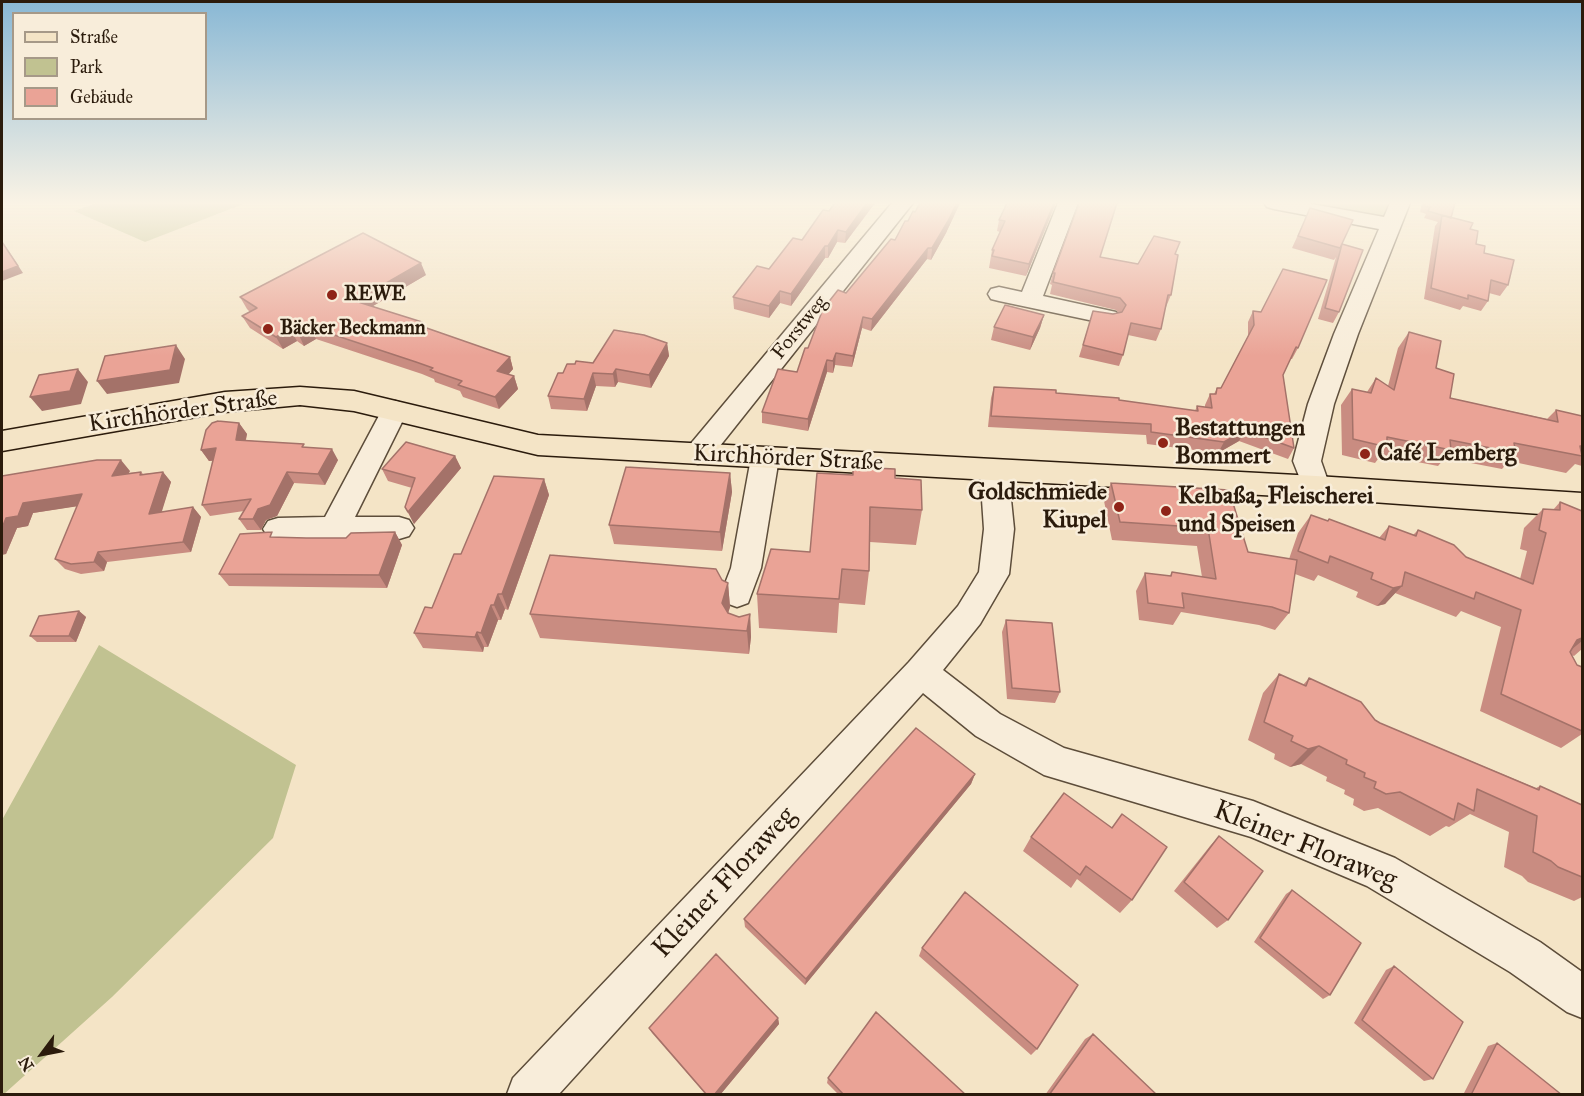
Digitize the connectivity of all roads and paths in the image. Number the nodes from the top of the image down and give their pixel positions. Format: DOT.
graph roads {
  1 [pos="861,254"];
  2 [pos="1048,254"];
  3 [pos="1379,254"];
  4 [pos="999,294"];
  5 [pos="1030,300"];
  6 [pos="1108,317"];
  7 [pos="395,410"];
  8 [pos="2,441"];
  9 [pos="698,454"];
  10 [pos="765,458"];
  11 [pos="994,470"];
  12 [pos="1316,487"];
  13 [pos="1582,505"];
  14 [pos="757,513"];
  15 [pos="399,528"];
  16 [pos="278,529"];
  17 [pos="334,529"];
  18 [pos="737,594"];
  19 [pos="742,625"];
  20 [pos="921,672"];
  21 [pos="1582,997"];
  22 [pos="529,1095"];
  1 -- 9 [label="street, Forstweg"];
  2 -- 5 [label="street"];
  3 -- 12 [label="street"];
  4 -- 5 [label="street"];
  5 -- 6 [label="street"];
  7 -- 8 [label="main road, Kirchhörder Straße"];
  7 -- 9 [label="main road, Kirchhörder Straße"];
  7 -- 17 [label="street"];
  9 -- 10 [label="main road, Kirchhörder Straße"];
  10 -- 11 [label="main road, Kirchhörder Straße"];
  10 -- 14 [label="street"];
  11 -- 12 [label="main road, Kirchhörder Straße"];
  11 -- 20 [label="street, Kleiner Floraweg"];
  12 -- 13 [label="main road, Kirchhörder Straße"];
  14 -- 18 [label="street"];
  14 -- 19 [label="street"];
  15 -- 17 [label="street"];
  16 -- 17 [label="street"];
  20 -- 21 [label="street, Kleiner Floraweg"];
  20 -- 22 [label="street, Kleiner Floraweg"];
}
